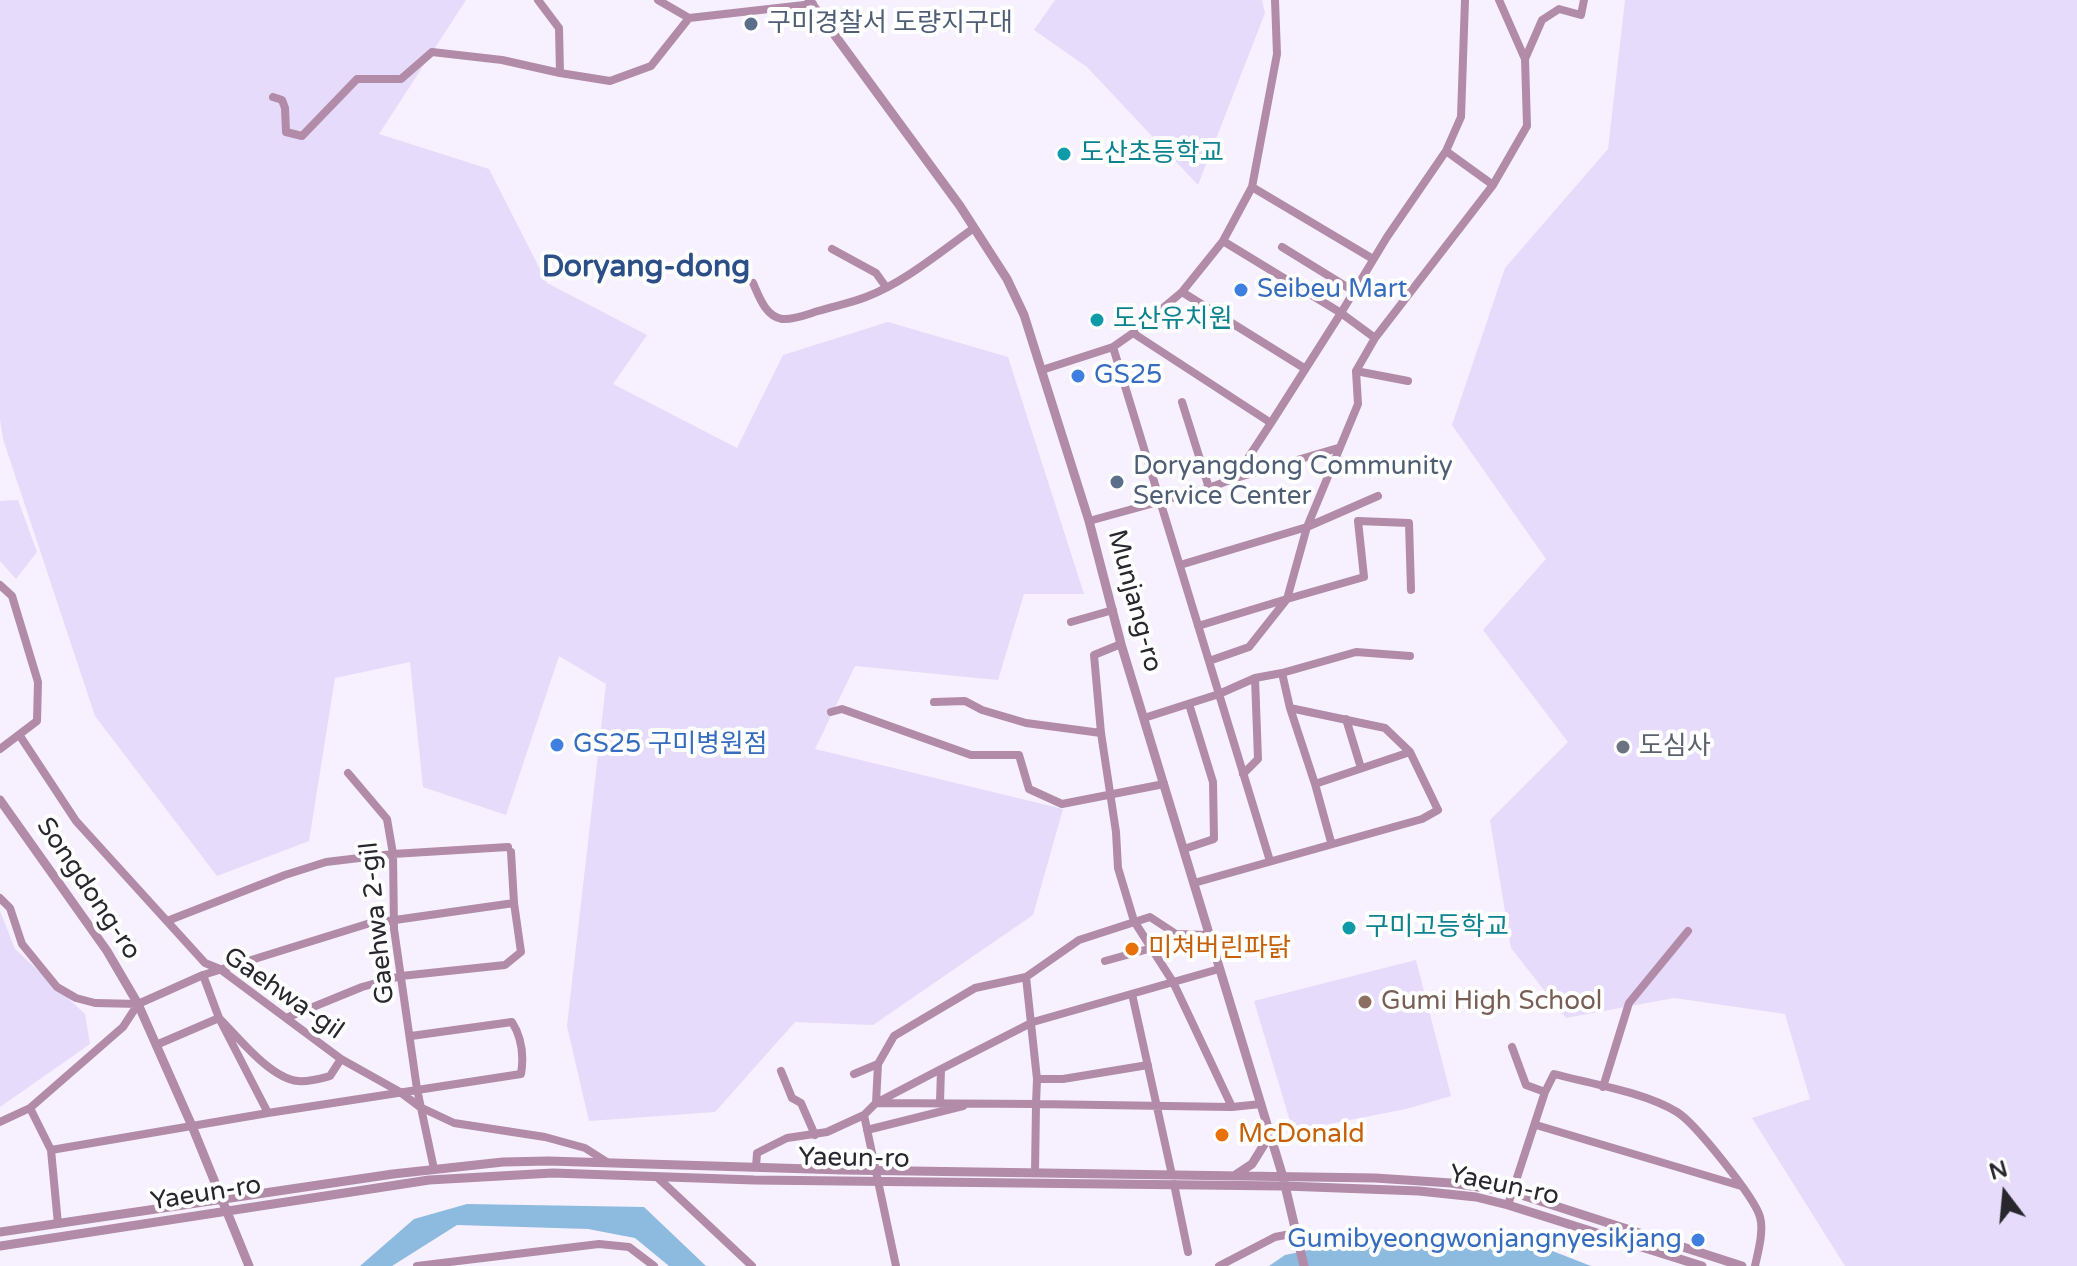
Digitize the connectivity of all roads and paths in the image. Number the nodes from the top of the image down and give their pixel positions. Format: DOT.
graph roads {
  1 [pos="538,0"];
  2 [pos="658,0"];
  3 [pos="1275,0"];
  4 [pos="1465,0"];
  5 [pos="1499,0"];
  6 [pos="1584,0"];
  7 [pos="811,2"];
  8 [pos="689,18"];
  9 [pos="1525,59"];
  10 [pos="560,73"];
  11 [pos="273,97"];
  12 [pos="1446,151"];
  13 [pos="1493,185"];
  14 [pos="1252,187"];
  15 [pos="974,228"];
  16 [pos="1223,241"];
  17 [pos="1282,247"];
  18 [pos="832,249"];
  19 [pos="1373,259"];
  20 [pos="753,283"];
  21 [pos="886,287"];
  22 [pos="1182,292"];
  23 [pos="1355,292"];
  24 [pos="1341,313"];
  25 [pos="1133,333"];
  26 [pos="1375,338"];
  27 [pos="1113,347"];
  28 [pos="1304,368"];
  29 [pos="1042,370"];
  30 [pos="1356,371"];
  31 [pos="1408,381"];
  32 [pos="1182,402"];
  33 [pos="1271,423"];
  34 [pos="1338,448"];
  35 [pos="1235,478"];
  36 [pos="1209,488"];
  37 [pos="1378,496"];
  38 [pos="1160,500"];
  39 [pos="1359,505"];
  40 [pos="1089,521"];
  41 [pos="1358,521"];
  42 [pos="1307,527"];
  43 [pos="1180,565"];
  44 [pos="0,585"];
  45 [pos="1411,590"];
  46 [pos="1287,599"];
  47 [pos="1113,610"];
  48 [pos="1071,622"];
  49 [pos="1198,626"];
  50 [pos="1121,644"];
  51 [pos="1410,656"];
  52 [pos="1209,661"];
  53 [pos="1282,673"];
  54 [pos="1255,678"];
  55 [pos="1219,694"];
  56 [pos="934,702"];
  57 [pos="1189,704"];
  58 [pos="1290,708"];
  59 [pos="831,712"];
  60 [pos="1144,718"];
  61 [pos="1346,719"];
  62 [pos="1101,733"];
  63 [pos="20,736"];
  64 [pos="0,749"];
  65 [pos="1410,752"];
  66 [pos="1361,768"];
  67 [pos="348,773"];
  68 [pos="1243,774"];
  69 [pos="1164,784"];
  70 [pos="1315,784"];
  71 [pos="1111,795"];
  72 [pos="0,800"];
  73 [pos="1331,842"];
  74 [pos="1184,849"];
  75 [pos="393,854"];
  76 [pos="1270,861"];
  77 [pos="1194,883"];
  78 [pos="0,898"];
  79 [pos="514,903"];
  80 [pos="393,920"];
  81 [pos="167,921"];
  82 [pos="1134,921"];
  83 [pos="1688,931"];
  84 [pos="1209,935"];
  85 [pos="1152,948"];
  86 [pos="1105,961"];
  87 [pos="220,969"];
  88 [pos="1219,969"];
  89 [pos="203,975"];
  90 [pos="401,976"];
  91 [pos="1026,977"];
  92 [pos="1173,982"];
  93 [pos="1132,994"];
  94 [pos="138,1004"];
  95 [pos="219,1018"];
  96 [pos="286,1018"];
  97 [pos="1033,1022"];
  98 [pos="411,1036"];
  99 [pos="156,1045"];
  100 [pos="1512,1047"];
  101 [pos="341,1059"];
  102 [pos="878,1064"];
  103 [pos="1148,1065"];
  104 [pos="941,1069"];
  105 [pos="781,1071"];
  106 [pos="854,1074"];
  107 [pos="1037,1079"];
  108 [pos="1603,1087"];
  109 [pos="417,1089"];
  110 [pos="400,1092"];
  111 [pos="1545,1092"];
  112 [pos="940,1102"];
  113 [pos="876,1103"];
  114 [pos="971,1104"];
  115 [pos="1036,1104"];
  116 [pos="1261,1104"];
  117 [pos="1158,1106"];
  118 [pos="420,1107"];
  119 [pos="1232,1107"];
  120 [pos="30,1108"];
  121 [pos="268,1113"];
  122 [pos="864,1115"];
  123 [pos="0,1122"];
  124 [pos="1536,1125"];
  125 [pos="192,1126"];
  126 [pos="867,1130"];
  127 [pos="815,1135"];
  128 [pos="1270,1135"];
  129 [pos="51,1150"];
  130 [pos="607,1163"];
  131 [pos="756,1167"];
  132 [pos="434,1169"];
  133 [pos="875,1170"];
  134 [pos="1035,1173"];
  135 [pos="1234,1176"];
  136 [pos="657,1177"];
  137 [pos="1173,1180"];
  138 [pos="1284,1181"];
  139 [pos="877,1182"];
  140 [pos="1741,1186"];
  141 [pos="1512,1192"];
  142 [pos="222,1199"];
  143 [pos="1508,1205"];
  144 [pos="228,1213"];
  145 [pos="58,1224"];
  146 [pos="0,1232"];
  147 [pos="1296,1233"];
  148 [pos="0,1246"];
  149 [pos="1188,1252"];
  150 [pos="249,1266"];
  151 [pos="417,1266"];
  152 [pos="654,1266"];
  153 [pos="752,1266"];
  154 [pos="896,1266"];
  155 [pos="1219,1266"];
  156 [pos="1304,1266"];
  157 [pos="1702,1266"];
  158 [pos="1742,1266"];
  159 [pos="1755,1266"];
  1 -- 10 [label="street"];
  2 -- 8 [label="street"];
  3 -- 14 [label="street"];
  4 -- 12 [label="street"];
  5 -- 9 [label="street"];
  6 -- 9 [label="street"];
  7 -- 8 [label="street"];
  7 -- 15 [label="street, Munjang-ro"];
  8 -- 10 [label="street"];
  9 -- 13 [label="street"];
  10 -- 11 [label="street"];
  12 -- 13 [label="street"];
  12 -- 19 [label="street"];
  13 -- 26 [label="street"];
  14 -- 16 [label="street"];
  14 -- 19 [label="street"];
  15 -- 21 [label="street"];
  15 -- 29 [label="street, Munjang-ro"];
  16 -- 22 [label="street"];
  16 -- 24 [label="street"];
  17 -- 23 [label="street"];
  18 -- 21 [label="street"];
  19 -- 23 [label="street"];
  20 -- 21 [label="street"];
  22 -- 25 [label="street"];
  22 -- 28 [label="street"];
  23 -- 24 [label="street"];
  24 -- 26 [label="street"];
  24 -- 28 [label="street"];
  25 -- 27 [label="street"];
  25 -- 33 [label="street"];
  26 -- 30 [label="street"];
  27 -- 29 [label="street"];
  27 -- 38 [label="street"];
  28 -- 33 [label="street"];
  29 -- 40 [label="street, Munjang-ro"];
  30 -- 31 [label="street"];
  30 -- 34 [label="street"];
  32 -- 36 [label="street"];
  33 -- 35 [label="street"];
  34 -- 35 [label="street"];
  34 -- 42 [label="street"];
  35 -- 36 [label="street"];
  36 -- 38 [label="street"];
  37 -- 39 [label="street"];
  38 -- 40 [label="street"];
  38 -- 43 [label="street"];
  39 -- 41 [label="street"];
  39 -- 42 [label="street"];
  40 -- 47 [label="street, Munjang-ro"];
  41 -- 45 [label="street"];
  41 -- 46 [label="street"];
  42 -- 43 [label="street"];
  42 -- 46 [label="street"];
  43 -- 49 [label="street"];
  44 -- 63 [label="street"];
  46 -- 49 [label="street"];
  46 -- 52 [label="street"];
  47 -- 48 [label="street"];
  47 -- 50 [label="street, Munjang-ro"];
  49 -- 52 [label="street"];
  50 -- 60 [label="street, Munjang-ro"];
  50 -- 62 [label="street"];
  51 -- 53 [label="street"];
  52 -- 55 [label="street"];
  53 -- 54 [label="street"];
  53 -- 58 [label="street"];
  54 -- 55 [label="street"];
  54 -- 68 [label="street"];
  55 -- 57 [label="street"];
  55 -- 68 [label="street"];
  56 -- 62 [label="street"];
  57 -- 60 [label="street"];
  57 -- 74 [label="street"];
  58 -- 61 [label="street"];
  58 -- 70 [label="street"];
  59 -- 71 [label="street"];
  60 -- 69 [label="street, Munjang-ro"];
  61 -- 65 [label="street"];
  61 -- 66 [label="street"];
  62 -- 71 [label="street"];
  63 -- 64 [label="street"];
  63 -- 81 [label="street, Gaehwa-gil"];
  65 -- 66 [label="street"];
  65 -- 73 [label="street"];
  66 -- 70 [label="street"];
  67 -- 75 [label="street, Gaehwa 2-gil"];
  68 -- 76 [label="street"];
  69 -- 71 [label="street"];
  69 -- 74 [label="street, Munjang-ro"];
  70 -- 73 [label="street"];
  71 -- 82 [label="street"];
  72 -- 94 [label="street, Songdong-ro"];
  73 -- 76 [label="street"];
  74 -- 77 [label="street, Munjang-ro"];
  75 -- 79 [label="street"];
  75 -- 80 [label="street, Gaehwa 2-gil"];
  75 -- 81 [label="street"];
  76 -- 77 [label="street"];
  77 -- 84 [label="street, Munjang-ro"];
  78 -- 94 [label="street, Songdong-ro"];
  79 -- 80 [label="street, Songdong-ro"];
  79 -- 90 [label="street"];
  80 -- 87 [label="street, Songdong-ro"];
  80 -- 90 [label="street, Gaehwa 2-gil"];
  81 -- 87 [label="street, Gaehwa-gil"];
  82 -- 84 [label="street"];
  82 -- 85 [label="street"];
  82 -- 91 [label="street"];
  83 -- 108 [label="street"];
  84 -- 88 [label="street, Munjang-ro"];
  85 -- 86 [label="street"];
  85 -- 92 [label="street"];
  87 -- 89 [label="street, Songdong-ro"];
  87 -- 96 [label="street, Gaehwa-gil"];
  88 -- 92 [label="street"];
  88 -- 116 [label="street, Munjang-ro"];
  89 -- 94 [label="street, Songdong-ro"];
  89 -- 95 [label="street"];
  90 -- 96 [label="street"];
  90 -- 98 [label="street, Gaehwa 2-gil"];
  91 -- 97 [label="street"];
  91 -- 102 [label="street"];
  92 -- 93 [label="street"];
  92 -- 119 [label="street"];
  93 -- 97 [label="street"];
  93 -- 103 [label="street"];
  94 -- 99 [label="street, Songdong-ro"];
  94 -- 120 [label="street"];
  95 -- 99 [label="street"];
  95 -- 101 [label="street"];
  95 -- 121 [label="street"];
  96 -- 101 [label="street, Gaehwa-gil"];
  97 -- 104 [label="street"];
  97 -- 107 [label="street"];
  98 -- 109 [label="street, Gaehwa 2-gil"];
  98 -- 109 [label="street, Gaehwa 2-gil"];
  99 -- 125 [label="street, Songdong-ro"];
  100 -- 111 [label="street"];
  101 -- 110 [label="street, Gaehwa-gil"];
  102 -- 106 [label="street"];
  102 -- 113 [label="street"];
  103 -- 107 [label="street"];
  103 -- 117 [label="street"];
  104 -- 112 [label="street"];
  104 -- 113 [label="street"];
  105 -- 127 [label="street"];
  107 -- 115 [label="street"];
  108 -- 111 [label="street"];
  108 -- 140 [label="street"];
  109 -- 110 [label="street, Gaehwa 2-gil"];
  109 -- 118 [label="street, Gaehwa 2-gil"];
  110 -- 118 [label="street, Gaehwa-gil"];
  110 -- 121 [label="street"];
  111 -- 124 [label="street"];
  112 -- 113 [label="street"];
  112 -- 114 [label="street"];
  113 -- 122 [label="street"];
  114 -- 115 [label="street"];
  114 -- 126 [label="street"];
  115 -- 117 [label="street"];
  115 -- 134 [label="street"];
  116 -- 119 [label="street"];
  116 -- 128 [label="street, Munjang-ro"];
  117 -- 119 [label="street"];
  117 -- 137 [label="street"];
  118 -- 130 [label="street, Gaehwa-gil"];
  118 -- 132 [label="street"];
  120 -- 123 [label="street"];
  120 -- 129 [label="street"];
  121 -- 125 [label="street"];
  122 -- 126 [label="street"];
  122 -- 127 [label="street"];
  124 -- 140 [label="street"];
  124 -- 141 [label="street"];
  125 -- 129 [label="street"];
  125 -- 142 [label="street, Songdong-ro"];
  126 -- 133 [label="street"];
  127 -- 131 [label="street"];
  128 -- 135 [label="street"];
  128 -- 138 [label="street, Munjang-ro"];
  129 -- 145 [label="street"];
  130 -- 131 [label="street, Yaeun-ro"];
  130 -- 132 [label="street, Yaeun-ro"];
  131 -- 133 [label="street, Yaeun-ro"];
  132 -- 142 [label="street, Yaeun-ro"];
  133 -- 134 [label="street, Yaeun-ro"];
  133 -- 139 [label="street"];
  134 -- 137 [label="street, Yaeun-ro"];
  135 -- 137 [label="street, Yaeun-ro"];
  135 -- 138 [label="street, Yaeun-ro"];
  136 -- 139 [label="street, Yaeun-ro"];
  136 -- 144 [label="street, Yaeun-ro"];
  136 -- 153 [label="street"];
  137 -- 138 [label="street, Yaeun-ro"];
  137 -- 139 [label="street, Yaeun-ro"];
  137 -- 149 [label="street"];
  138 -- 141 [label="street, Yaeun-ro"];
  138 -- 143 [label="street, Yaeun-ro"];
  138 -- 147 [label="street, Munjang-ro"];
  139 -- 154 [label="street"];
  140 -- 159 [label="street"];
  141 -- 143 [label="street"];
  141 -- 158 [label="street, Yaeun-ro"];
  142 -- 144 [label="street, Songdong-ro"];
  142 -- 145 [label="street, Yaeun-ro"];
  143 -- 157 [label="street, Yaeun-ro"];
  144 -- 148 [label="street, Yaeun-ro"];
  144 -- 150 [label="street, Songdong-ro"];
  145 -- 146 [label="street, Yaeun-ro"];
  147 -- 155 [label="street"];
  147 -- 156 [label="street, Munjang-ro"];
  151 -- 152 [label="street"];
}
